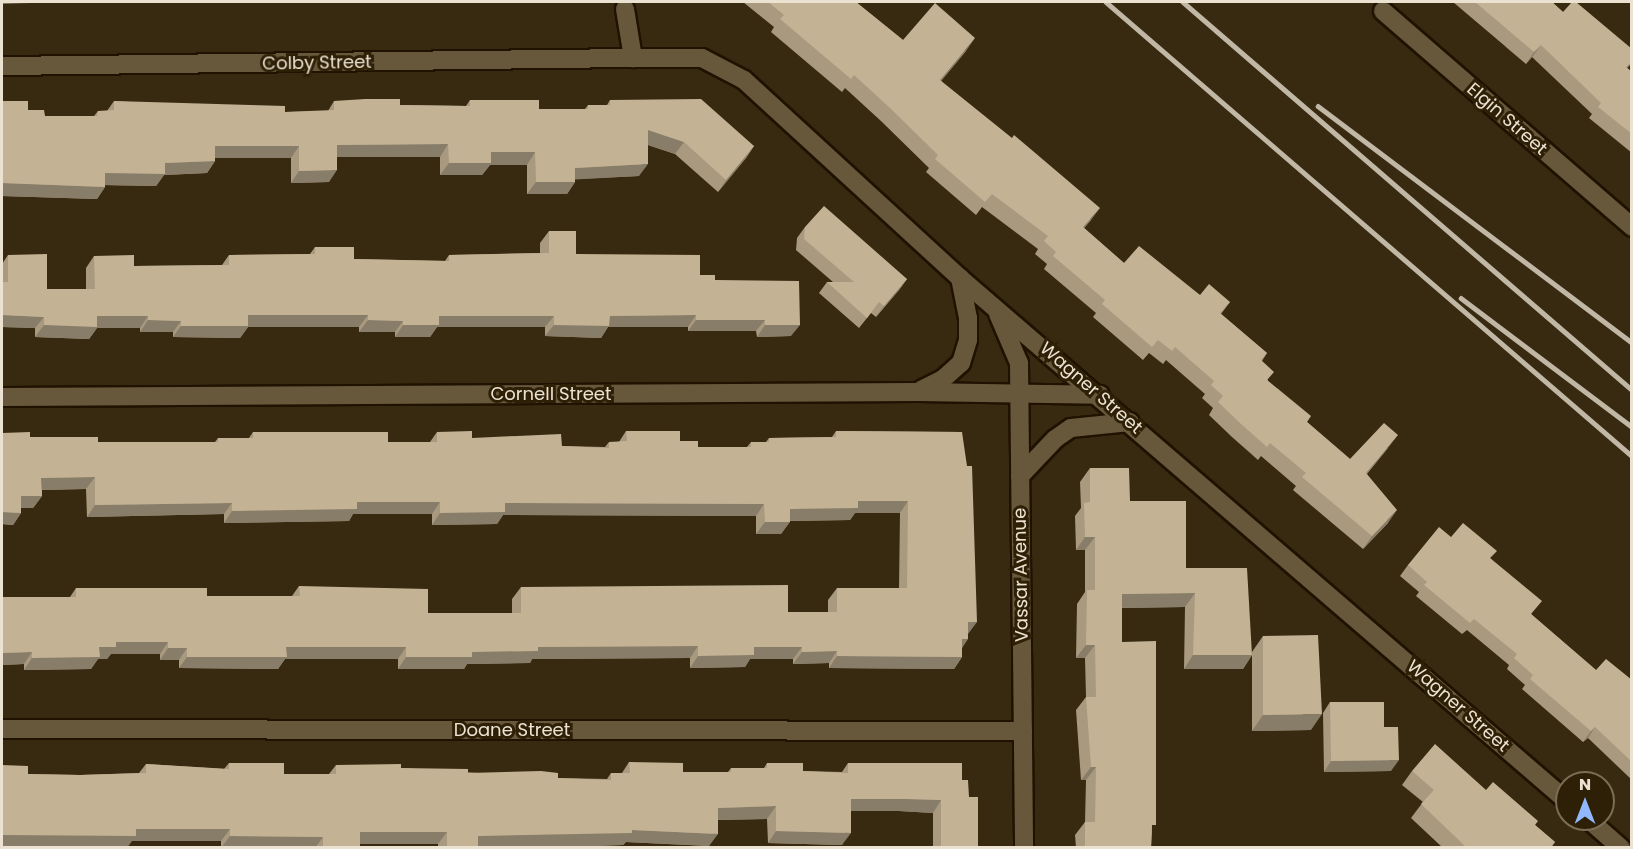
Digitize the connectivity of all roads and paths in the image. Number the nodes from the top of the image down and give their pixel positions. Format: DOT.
graph roads {
  1 [pos="625,9"];
  2 [pos="1383,11"];
  3 [pos="633,58"];
  4 [pos="2,66"];
  5 [pos="1632,227"];
  6 [pos="960,278"];
  7 [pos="994,308"];
  8 [pos="918,392"];
  9 [pos="1020,392"];
  10 [pos="1100,395"];
  11 [pos="2,397"];
  12 [pos="1130,422"];
  13 [pos="1020,476"];
  14 [pos="2,729"];
  15 [pos="1023,731"];
  16 [pos="1555,791"];
  17 [pos="1602,831"];
  18 [pos="1024,848"];
  19 [pos="1621,848"];
  1 -- 3 [label="street"];
  2 -- 5 [label="street, Elgin Street"];
  3 -- 4 [label="street, Colby Street"];
  3 -- 6 [label="street, Wagner Street"];
  6 -- 7 [label="street, Wagner Street"];
  6 -- 8 [label="street"];
  7 -- 9 [label="street, Vassar Avenue"];
  7 -- 10 [label="street, Wagner Street"];
  8 -- 9 [label="street, Cornell Street"];
  8 -- 11 [label="street, Cornell Street"];
  9 -- 10 [label="street, Cornell Street"];
  9 -- 13 [label="street, Vassar Avenue"];
  10 -- 12 [label="street, Wagner Street"];
  12 -- 13 [label="street"];
  12 -- 16 [label="street, Wagner Street"];
  13 -- 15 [label="street, Vassar Avenue"];
  14 -- 15 [label="street, Doane Street"];
  15 -- 18 [label="street, Vassar Avenue"];
  17 -- 19 [label="street"];
}
